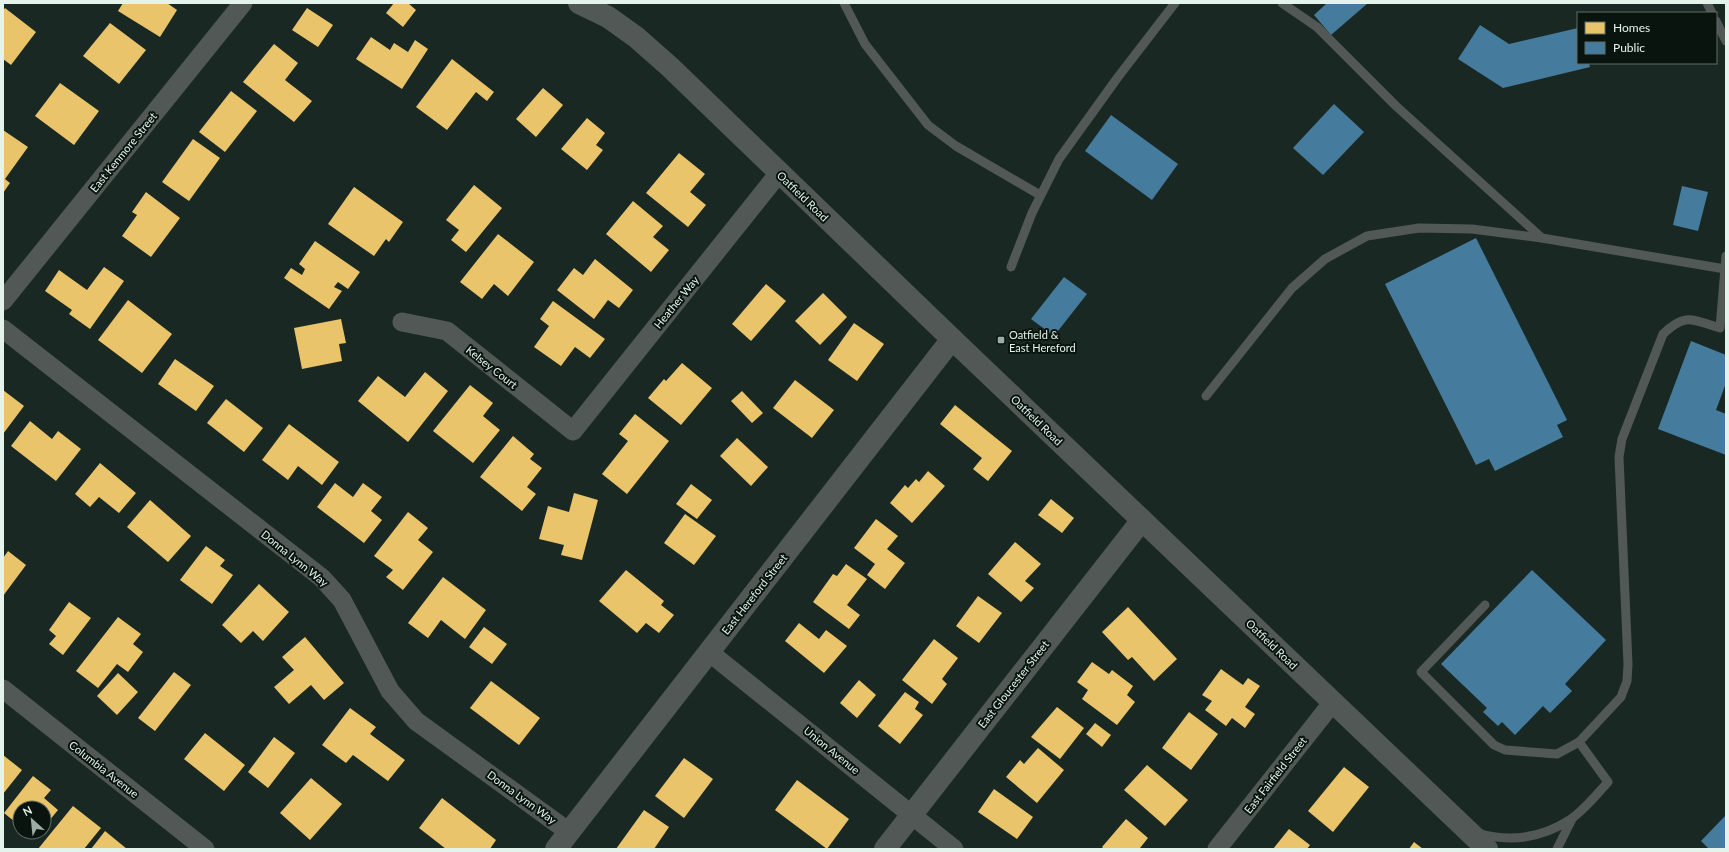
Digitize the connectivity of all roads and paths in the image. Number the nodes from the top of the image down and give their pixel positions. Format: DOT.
graph roads {
  1 [pos="243,3"];
  2 [pos="579,3"];
  3 [pos="844,3"];
  4 [pos="1175,3"];
  5 [pos="1282,3"];
  6 [pos="1707,3"];
  7 [pos="1712,12"];
  8 [pos="1717,23"];
  9 [pos="1726,41"];
  10 [pos="779,173"];
  11 [pos="1040,196"];
  12 [pos="1542,238"];
  13 [pos="1726,256"];
  14 [pos="1011,267"];
  15 [pos="1725,270"];
  16 [pos="6,292"];
  17 [pos="402,322"];
  18 [pos="3,329"];
  19 [pos="952,339"];
  20 [pos="1206,396"];
  21 [pos="573,431"];
  22 [pos="1142,520"];
  23 [pos="1485,605"];
  24 [pos="709,652"];
  25 [pos="3,690"];
  26 [pos="1333,702"];
  27 [pos="1579,742"];
  28 [pos="912,814"];
  29 [pos="1572,818"];
  30 [pos="1466,829"];
  31 [pos="570,832"];
  32 [pos="205,849"];
  33 [pos="556,849"];
  34 [pos="884,849"];
  35 [pos="954,849"];
  36 [pos="1217,849"];
  37 [pos="1487,849"];
  38 [pos="1557,849"];
  1 -- 16 [label="street, East Kenmore Street"];
  2 -- 10 [label="main road, Oatfield Road"];
  3 -- 11 [label="lane"];
  4 -- 11 [label="lane"];
  5 -- 12 [label="lane"];
  6 -- 7 [label="lane"];
  8 -- 9 [label="lane"];
  10 -- 19 [label="main road, Oatfield Road"];
  10 -- 21 [label="street, Heather Way"];
  11 -- 14 [label="lane"];
  12 -- 15 [label="lane"];
  12 -- 20 [label="lane"];
  13 -- 15 [label="lane"];
  15 -- 27 [label="lane"];
  17 -- 21 [label="street, Kelsey Court"];
  18 -- 31 [label="street, Donna Lynn Way"];
  19 -- 22 [label="main road, Oatfield Road"];
  19 -- 24 [label="main road, East Hereford Street"];
  22 -- 26 [label="main road, Oatfield Road"];
  22 -- 28 [label="main road, East Gloucester Street"];
  23 -- 27 [label="lane"];
  24 -- 28 [label="street, Union Avenue"];
  24 -- 31 [label="main road, East Hereford Street"];
  25 -- 32 [label="street, Columbia Avenue"];
  26 -- 30 [label="main road, Oatfield Road"];
  26 -- 36 [label="street, East Fairfield Street"];
  27 -- 29 [label="lane"];
  28 -- 34 [label="main road, East Gloucester Street"];
  28 -- 35 [label="street, Union Avenue"];
  29 -- 30 [label="lane"];
  29 -- 38 [label="lane"];
  30 -- 37 [label="main road, Oatfield Road"];
  31 -- 33 [label="main road, East Hereford Street"];
}
